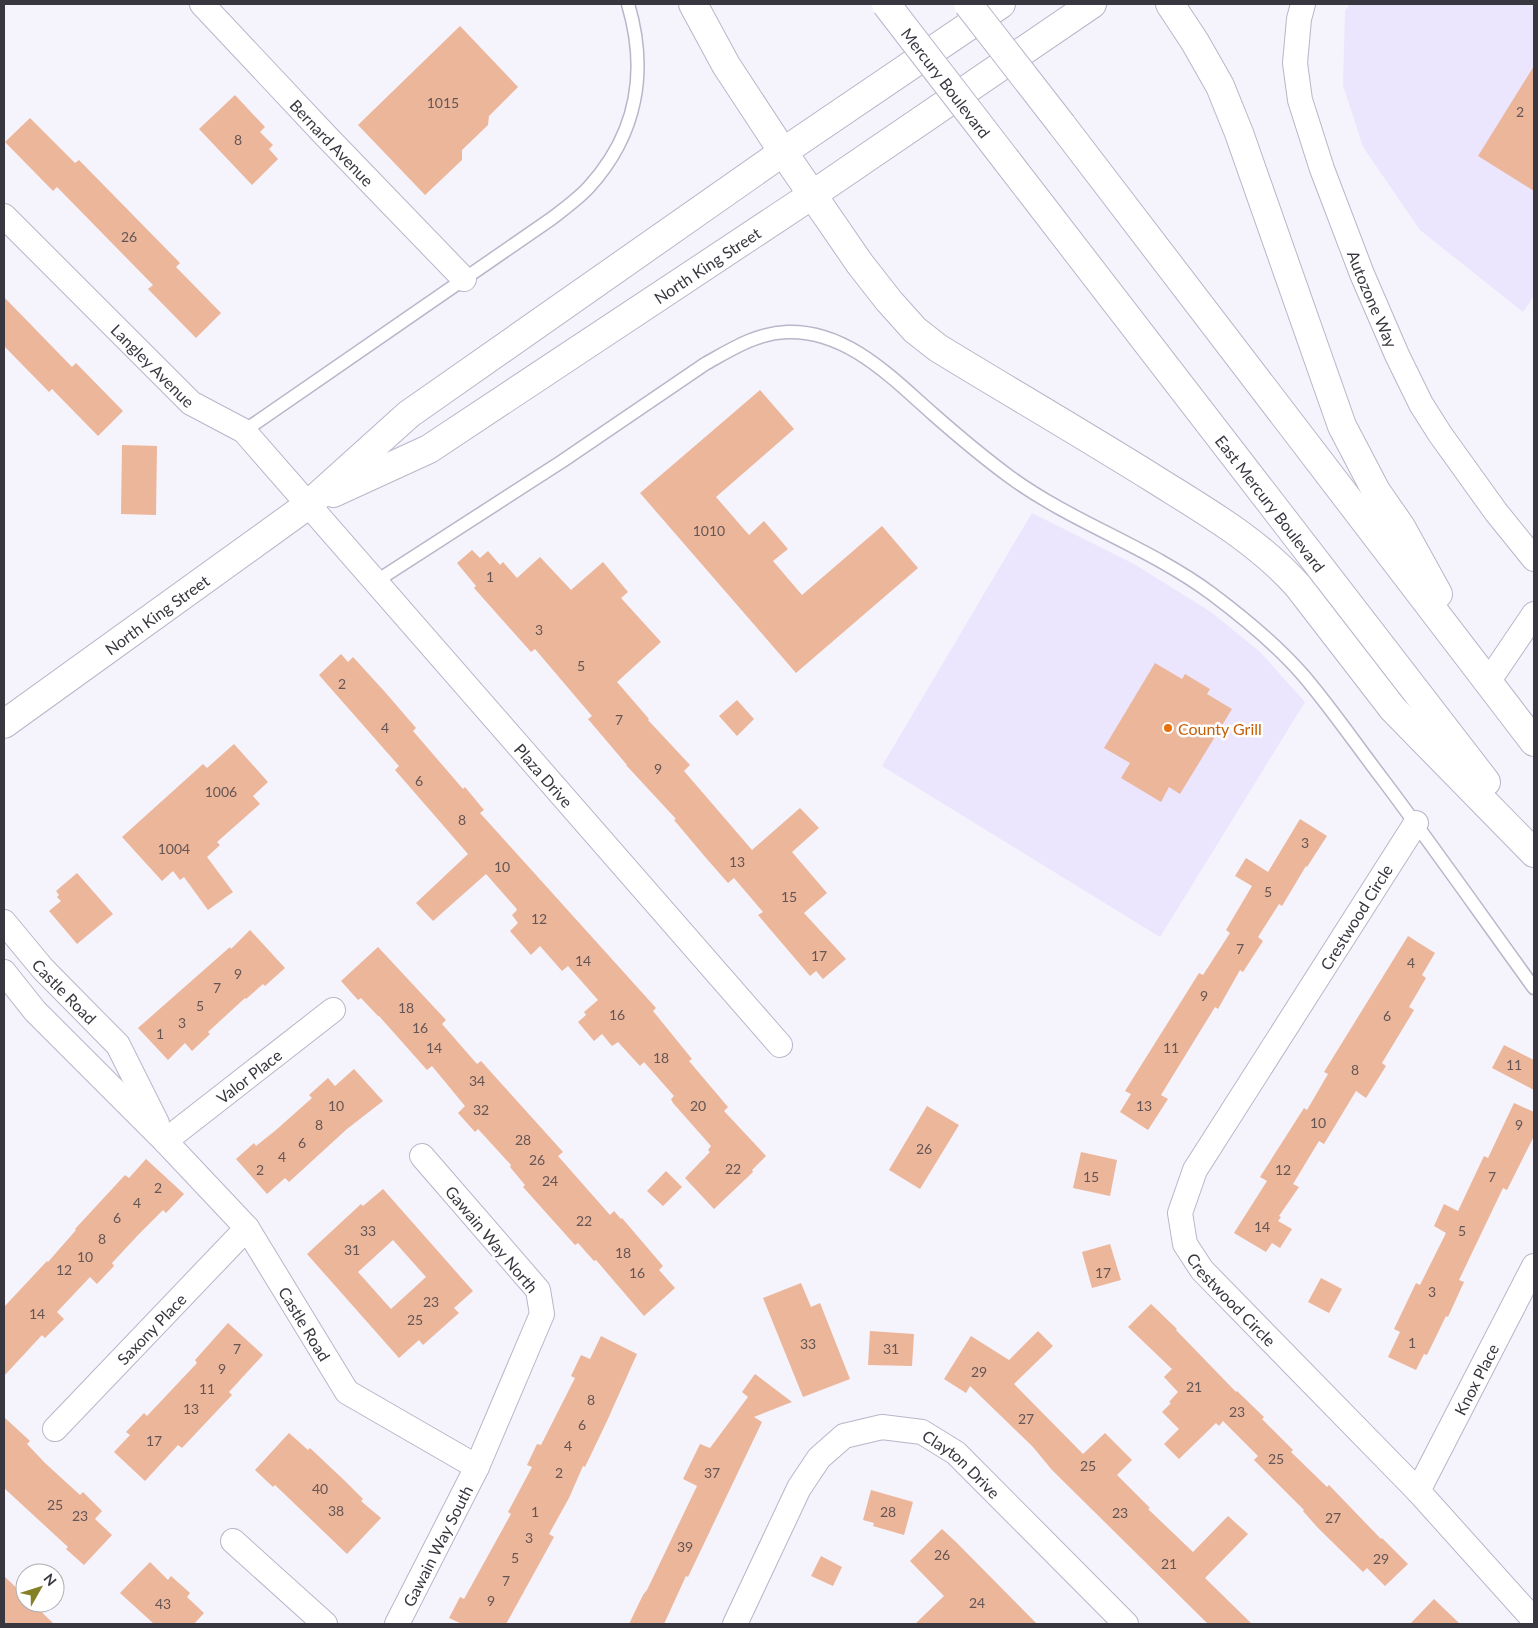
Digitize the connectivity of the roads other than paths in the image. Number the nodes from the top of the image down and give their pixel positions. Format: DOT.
graph roads {
  1 [pos="202,4"];
  2 [pos="628,4"];
  3 [pos="693,4"];
  4 [pos="886,4"];
  5 [pos="968,4"];
  6 [pos="1001,4"];
  7 [pos="1092,4"];
  8 [pos="1170,4"];
  9 [pos="1303,4"];
  10 [pos="783,152"];
  11 [pos="1007,161"];
  12 [pos="812,195"];
  13 [pos="4,216"];
  14 [pos="464,279"];
  15 [pos="244,431"];
  16 [pos="308,504"];
  17 [pos="1534,559"];
  18 [pos="375,582"];
  19 [pos="1534,614"];
  20 [pos="1488,682"];
  21 [pos="4,724"];
  22 [pos="1534,742"];
  23 [pos="1416,823"];
  24 [pos="1534,845"];
  25 [pos="1534,853"];
  26 [pos="4,922"];
  27 [pos="4,972"];
  28 [pos="1534,988"];
  29 [pos="333,1010"];
  30 [pos="780,1045"];
  31 [pos="165,1141"];
  32 [pos="422,1156"];
  33 [pos="247,1228"];
  34 [pos="1534,1266"];
  35 [pos="54,1429"];
  36 [pos="477,1467"];
  37 [pos="1418,1491"];
  38 [pos="233,1541"];
  39 [pos="1534,1620"];
  40 [pos="325,1624"];
  41 [pos="396,1624"];
  42 [pos="736,1624"];
  43 [pos="1126,1624"];
  1 -- 14 [label="street, Bernard Avenue"];
  2 -- 14 [label="lane"];
  3 -- 10 [label="main road"];
  4 -- 11 [label="main road, Mercury Boulevard, bridge"];
  5 -- 20 [label="main road, bridge"];
  6 -- 10 [label="main road, North King Street"];
  7 -- 12 [label="main road, North King Street"];
  8 -- 20 [label="main road"];
  9 -- 17 [label="street, Autozone Way"];
  10 -- 12 [label="main road"];
  10 -- 16 [label="main road, North King Street"];
  11 -- 24 [label="main road, East Mercury Boulevard"];
  12 -- 16 [label="main road, North King Street"];
  12 -- 25 [label="main road"];
  13 -- 15 [label="street, Langley Avenue"];
  14 -- 15 [label="lane"];
  15 -- 16 [label="street, Langley Avenue"];
  16 -- 18 [label="street, Plaza Drive"];
  16 -- 21 [label="main road, North King Street"];
  18 -- 23 [label="lane"];
  18 -- 30 [label="street, Plaza Drive"];
  19 -- 20 [label="street"];
  20 -- 22 [label="main road"];
  23 -- 28 [label="lane"];
  23 -- 37 [label="street, Crestwood Circle"];
  26 -- 31 [label="street, Castle Road"];
  27 -- 31 [label="street, Castle Road"];
  29 -- 31 [label="street, Valor Place"];
  31 -- 33 [label="street, Castle Road"];
  32 -- 36 [label="street, Gawain Way North"];
  33 -- 35 [label="street, Saxony Place"];
  33 -- 36 [label="street, Castle Road"];
  34 -- 37 [label="street, Knox Place"];
  36 -- 41 [label="street, Gawain Way South"];
  37 -- 39 [label="street, Crestwood Circle"];
  38 -- 40 [label="street"];
  42 -- 43 [label="street, Clayton Drive"];
}
